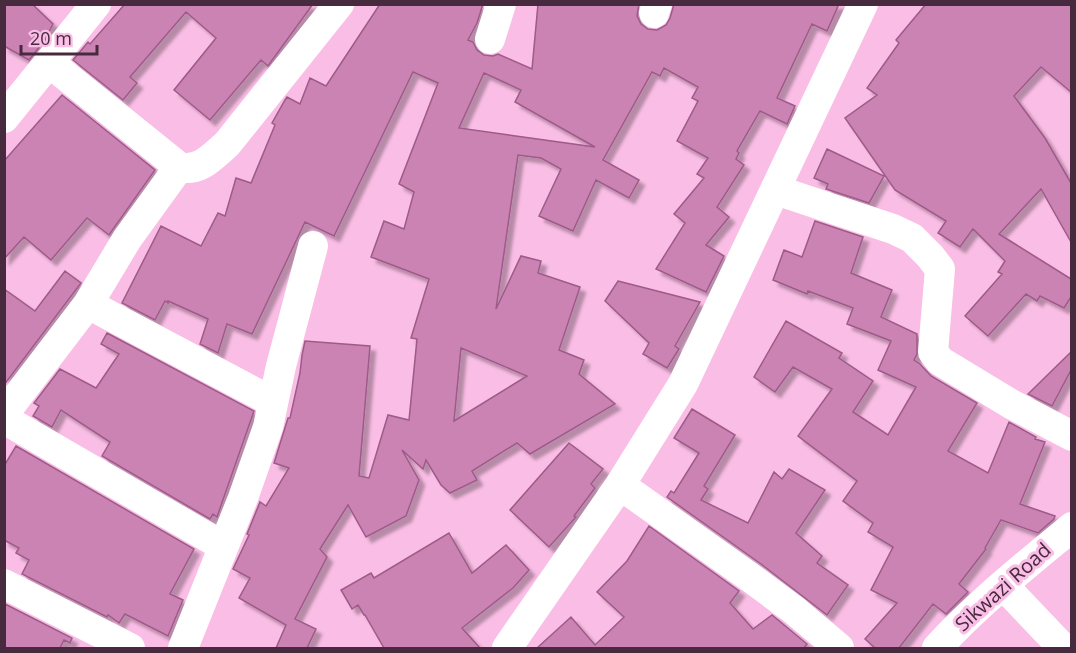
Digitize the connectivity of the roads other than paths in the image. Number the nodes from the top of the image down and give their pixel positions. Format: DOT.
graph roads {
  1 [pos="96,4"];
  2 [pos="339,4"];
  3 [pos="501,4"];
  4 [pos="863,4"];
  5 [pos="490,39"];
  6 [pos="50,63"];
  7 [pos="4,118"];
  8 [pos="179,166"];
  9 [pos="776,190"];
  10 [pos="314,246"];
  11 [pos="88,304"];
  12 [pos="273,402"];
  13 [pos="4,414"];
  14 [pos="4,419"];
  15 [pos="1071,436"];
  16 [pos="620,485"];
  17 [pos="1071,527"];
  18 [pos="223,546"];
  19 [pos="4,584"];
  20 [pos="1003,585"];
  21 [pos="130,648"];
  22 [pos="183,648"];
  23 [pos="507,648"];
  24 [pos="839,648"];
  25 [pos="937,648"];
  26 [pos="1063,648"];
  1 -- 6 [label="street"];
  2 -- 8 [label="street"];
  3 -- 5 [label="street"];
  4 -- 9 [label="street"];
  6 -- 7 [label="street"];
  6 -- 8 [label="street"];
  8 -- 11 [label="street"];
  9 -- 15 [label="street"];
  9 -- 16 [label="street"];
  10 -- 12 [label="street"];
  11 -- 12 [label="street"];
  11 -- 13 [label="street"];
  12 -- 18 [label="street"];
  14 -- 18 [label="street"];
  16 -- 23 [label="street"];
  16 -- 24 [label="street"];
  17 -- 20 [label="street, Sikwazi Road"];
  18 -- 22 [label="street"];
  19 -- 21 [label="street"];
  20 -- 25 [label="street, Sikwazi Road"];
  20 -- 26 [label="street"];
}
